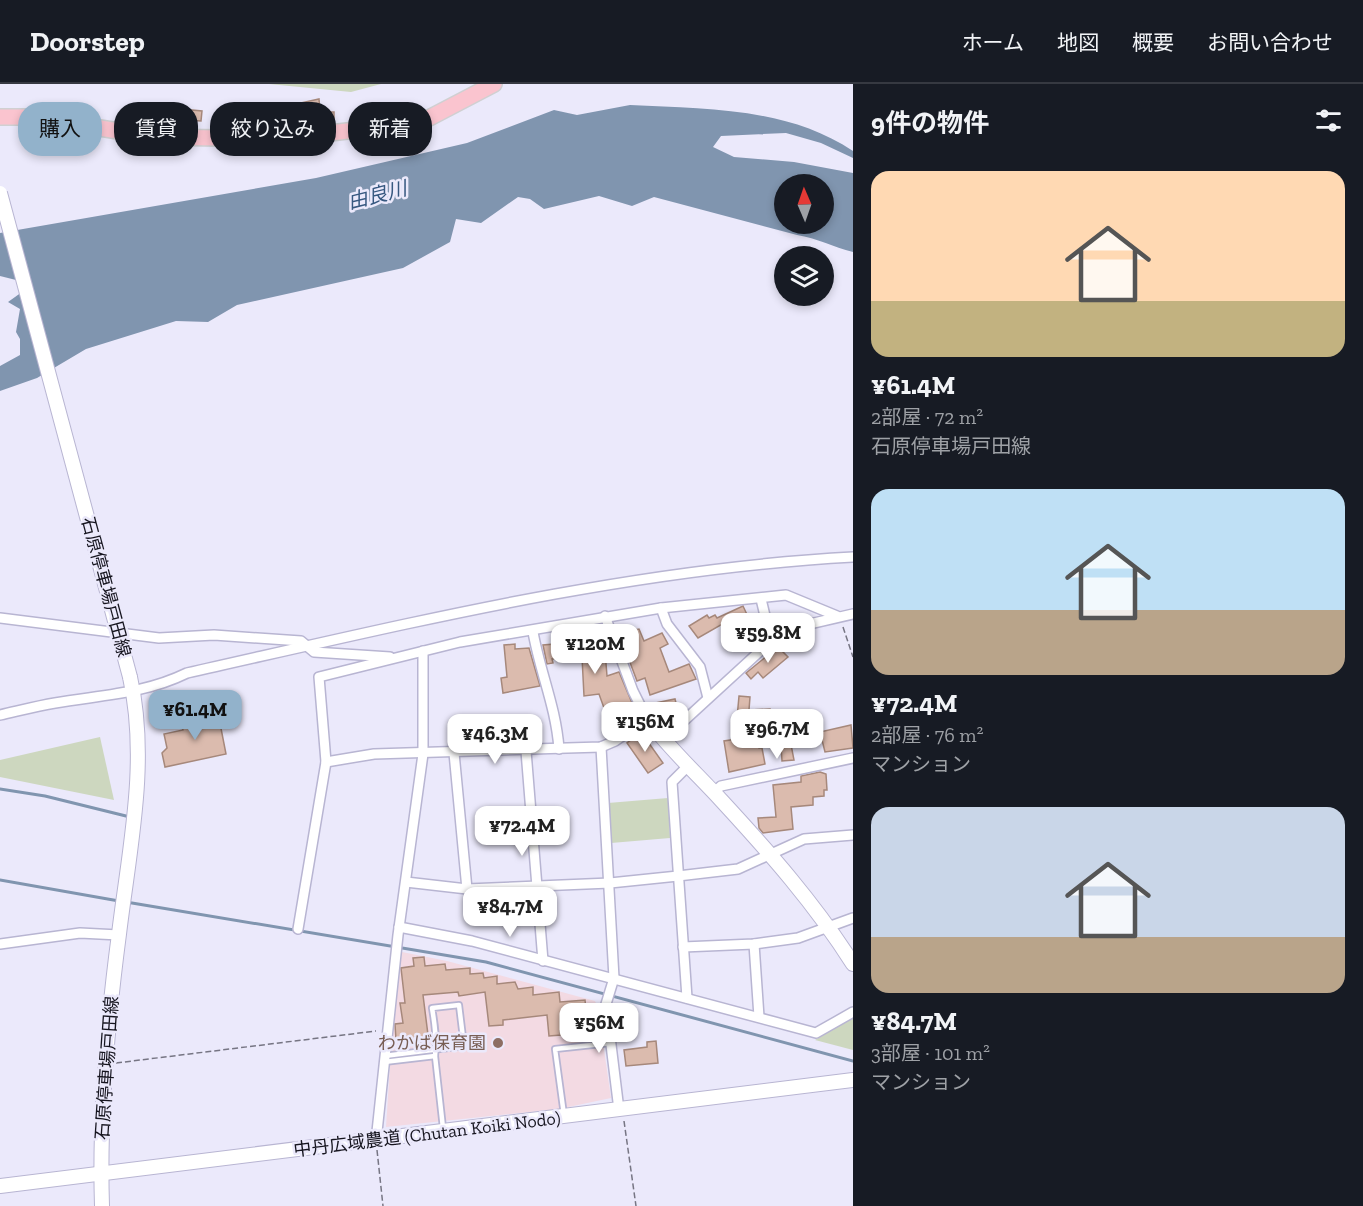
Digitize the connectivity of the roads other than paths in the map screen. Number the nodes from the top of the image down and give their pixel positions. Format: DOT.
graph roads {
  1 [pos="494,84"];
  2 [pos="0,117"];
  3 [pos="0,193"];
  4 [pos="853,557"];
  5 [pos="761,599"];
  6 [pos="662,608"];
  7 [pos="853,614"];
  8 [pos="605,616"];
  9 [pos="838,616"];
  10 [pos="0,618"];
  11 [pos="533,632"];
  12 [pos="771,641"];
  13 [pos="306,646"];
  14 [pos="423,651"];
  15 [pos="394,657"];
  16 [pos="134,693"];
  17 [pos="708,698"];
  18 [pos="0,715"];
  19 [pos="647,719"];
  20 [pos="663,740"];
  21 [pos="601,747"];
  22 [pos="559,749"];
  23 [pos="526,751"];
  24 [pos="454,753"];
  25 [pos="423,754"];
  26 [pos="853,758"];
  27 [pos="326,762"];
  28 [pos="689,765"];
  29 [pos="714,792"];
  30 [pos="853,835"];
  31 [pos="771,853"];
  32 [pos="678,876"];
  33 [pos="406,882"];
  34 [pos="610,883"];
  35 [pos="539,886"];
  36 [pos="467,889"];
  37 [pos="853,918"];
  38 [pos="828,926"];
  39 [pos="298,929"];
  40 [pos="398,931"];
  41 [pos="119,935"];
  42 [pos="0,944"];
  43 [pos="754,944"];
  44 [pos="683,947"];
  45 [pos="543,961"];
  46 [pos="853,964"];
  47 [pos="613,981"];
  48 [pos="687,998"];
  49 [pos="853,1012"];
  50 [pos="759,1017"];
  51 [pos="611,1043"];
  52 [pos="436,1049"];
  53 [pos="435,1056"];
  54 [pos="384,1059"];
  55 [pos="853,1080"];
  56 [pos="619,1110"];
  57 [pos="564,1116"];
  58 [pos="444,1132"];
  59 [pos="376,1140"];
  60 [pos="101,1175"];
  61 [pos="0,1186"];
  62 [pos="102,1206"];
  1 -- 2 [label="main road"];
  3 -- 16 [label="street, 石原停車場戸田線, bridge"];
  4 -- 13 [label="street"];
  5 -- 6 [label="street"];
  5 -- 9 [label="street"];
  5 -- 12 [label="street"];
  6 -- 8 [label="street"];
  6 -- 17 [label="street"];
  7 -- 9 [label="street"];
  8 -- 11 [label="street"];
  8 -- 19 [label="street"];
  9 -- 12 [label="street"];
  10 -- 13 [label="street"];
  11 -- 14 [label="street"];
  11 -- 22 [label="street"];
  12 -- 17 [label="street"];
  13 -- 15 [label="street"];
  13 -- 16 [label="street"];
  14 -- 15 [label="street"];
  14 -- 25 [label="street"];
  15 -- 27 [label="street"];
  16 -- 18 [label="street"];
  16 -- 41 [label="street, 石原停車場戸田線"];
  17 -- 20 [label="street"];
  19 -- 20 [label="street"];
  19 -- 21 [label="street"];
  20 -- 28 [label="street"];
  21 -- 22 [label="street"];
  21 -- 34 [label="street"];
  22 -- 23 [label="street"];
  23 -- 24 [label="street"];
  23 -- 35 [label="street"];
  24 -- 25 [label="street"];
  24 -- 36 [label="street"];
  25 -- 27 [label="street"];
  25 -- 33 [label="street"];
  26 -- 29 [label="street"];
  27 -- 39 [label="street"];
  28 -- 29 [label="street"];
  28 -- 32 [label="street"];
  29 -- 31 [label="street"];
  30 -- 31 [label="street"];
  31 -- 32 [label="street"];
  31 -- 38 [label="street"];
  32 -- 34 [label="street"];
  32 -- 44 [label="street"];
  33 -- 36 [label="street"];
  33 -- 40 [label="street"];
  34 -- 35 [label="street"];
  34 -- 47 [label="street"];
  35 -- 36 [label="street"];
  35 -- 45 [label="street"];
  37 -- 38 [label="street"];
  38 -- 43 [label="street"];
  38 -- 46 [label="street"];
  40 -- 45 [label="street"];
  40 -- 54 [label="street"];
  41 -- 42 [label="street"];
  41 -- 60 [label="street, 石原停車場戸田線"];
  43 -- 44 [label="street"];
  43 -- 50 [label="street"];
  44 -- 48 [label="street"];
  45 -- 47 [label="street"];
  47 -- 48 [label="street"];
  47 -- 51 [label="street"];
  48 -- 50 [label="street"];
  49 -- 50 [label="street"];
  51 -- 56 [label="street"];
  51 -- 57 [label="lane"];
  52 -- 52 [label="lane"];
  52 -- 53 [label="lane"];
  52 -- 54 [label="lane"];
  53 -- 54 [label="lane"];
  53 -- 58 [label="lane"];
  54 -- 59 [label="street"];
  55 -- 56 [label="street, 中丹広域農道 (Chutan Koiki Nodo)"];
  56 -- 57 [label="street, 中丹広域農道 (Chutan Koiki Nodo)"];
  57 -- 58 [label="street, 中丹広域農道 (Chutan Koiki Nodo)"];
  58 -- 59 [label="street, 中丹広域農道 (Chutan Koiki Nodo)"];
  59 -- 60 [label="street, 中丹広域農道 (Chutan Koiki Nodo)"];
  60 -- 61 [label="street, 中丹広域農道 (Chutan Koiki Nodo)"];
  60 -- 62 [label="street, 石原停車場戸田線"];
}
